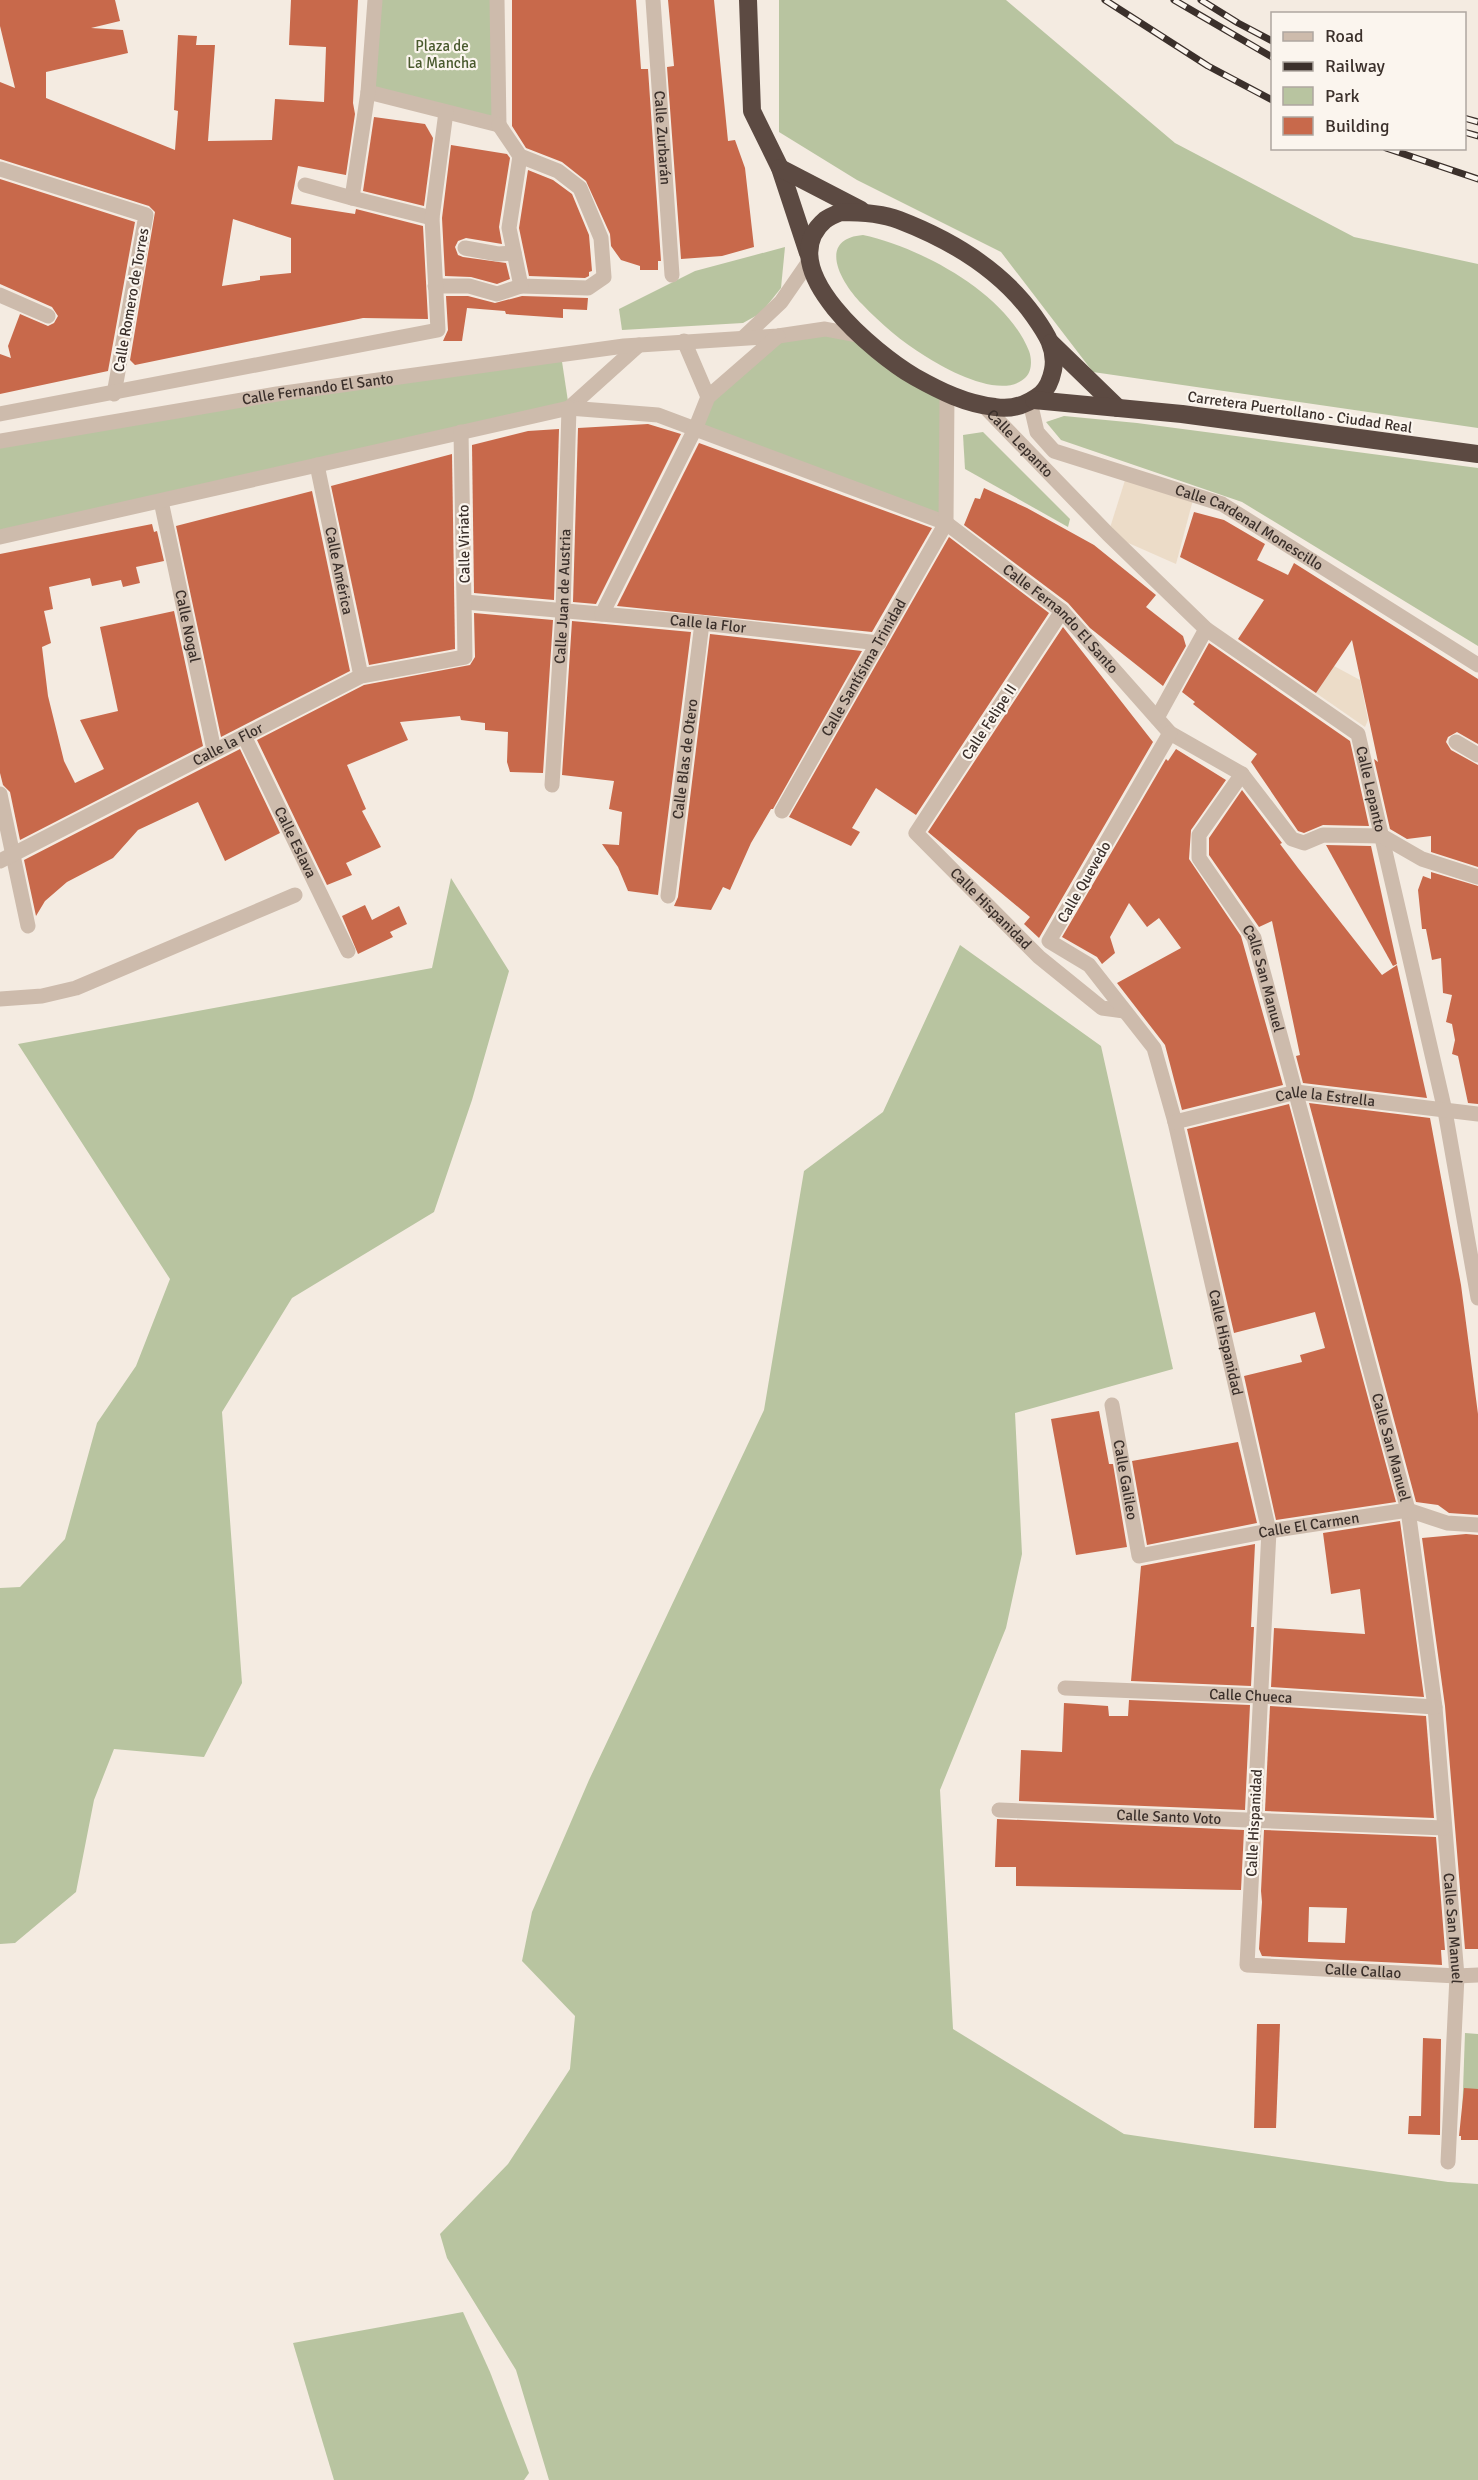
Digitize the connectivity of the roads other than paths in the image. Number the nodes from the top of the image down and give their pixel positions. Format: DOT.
graph roads {
  1 [pos="375,0"];
  2 [pos="497,0"];
  3 [pos="653,0"];
  4 [pos="748,0"];
  5 [pos="368,92"];
  6 [pos="446,112"];
  7 [pos="499,125"];
  8 [pos="520,156"];
  9 [pos="780,168"];
  10 [pos="0,169"];
  11 [pos="305,185"];
  12 [pos="352,198"];
  13 [pos="864,212"];
  14 [pos="432,218"];
  15 [pos="465,248"];
  16 [pos="514,253"];
  17 [pos="809,257"];
  18 [pos="672,275"];
  19 [pos="435,286"];
  20 [pos="521,286"];
  21 [pos="0,295"];
  22 [pos="48,316"];
  23 [pos="778,336"];
  24 [pos="862,336"];
  25 [pos="744,337"];
  26 [pos="684,341"];
  27 [pos="1051,343"];
  28 [pos="639,345"];
  29 [pos="114,394"];
  30 [pos="947,394"];
  31 [pos="708,397"];
  32 [pos="1032,401"];
  33 [pos="984,406"];
  34 [pos="568,408"];
  35 [pos="1118,408"];
  36 [pos="0,414"];
  37 [pos="696,427"];
  38 [pos="461,432"];
  39 [pos="0,441"];
  40 [pos="1478,454"];
  41 [pos="317,465"];
  42 [pos="161,501"];
  43 [pos="946,523"];
  44 [pos="0,537"];
  45 [pos="465,602"];
  46 [pos="563,610"];
  47 [pos="1062,611"];
  48 [pos="602,614"];
  49 [pos="702,623"];
  50 [pos="1206,629"];
  51 [pos="879,643"];
  52 [pos="465,657"];
  53 [pos="1478,665"];
  54 [pos="361,676"];
  55 [pos="1156,718"];
  56 [pos="1170,734"];
  57 [pos="244,736"];
  58 [pos="1456,742"];
  59 [pos="214,750"];
  60 [pos="1478,755"];
  61 [pos="1242,774"];
  62 [pos="552,785"];
  63 [pos="0,794"];
  64 [pos="782,811"];
  65 [pos="916,833"];
  66 [pos="1382,836"];
  67 [pos="6,858"];
  68 [pos="1478,877"];
  69 [pos="295,895"];
  70 [pos="668,896"];
  71 [pos="28,926"];
  72 [pos="348,951"];
  73 [pos="0,999"];
  74 [pos="1124,1011"];
  75 [pos="1296,1092"];
  76 [pos="1445,1111"];
  77 [pos="1478,1114"];
  78 [pos="1175,1122"];
  79 [pos="1478,1298"];
  80 [pos="1112,1405"];
  81 [pos="1408,1510"];
  82 [pos="1478,1525"];
  83 [pos="1269,1531"];
  84 [pos="1138,1556"];
  85 [pos="1065,1688"];
  86 [pos="1261,1696"];
  87 [pos="1435,1707"];
  88 [pos="999,1810"];
  89 [pos="1253,1819"];
  90 [pos="1444,1828"];
  91 [pos="1247,1965"];
  92 [pos="1478,1975"];
  93 [pos="1456,1976"];
  94 [pos="1448,2162"];
  1 -- 5 [label="street"];
  2 -- 7 [label="street"];
  3 -- 18 [label="street, Calle Zurbarán"];
  4 -- 9 [label="highway"];
  5 -- 6 [label="street"];
  5 -- 12 [label="street"];
  6 -- 7 [label="street"];
  6 -- 14 [label="street"];
  7 -- 8 [label="street"];
  8 -- 16 [label="street"];
  8 -- 20 [label="street"];
  9 -- 13 [label="highway"];
  9 -- 17 [label="highway"];
  10 -- 29 [label="street, Calle Romero de Torres"];
  11 -- 12 [label="street"];
  12 -- 14 [label="street"];
  13 -- 17 [label="highway"];
  13 -- 27 [label="highway"];
  14 -- 19 [label="street"];
  15 -- 16 [label="street"];
  16 -- 20 [label="street"];
  17 -- 24 [label="highway, Carretera Puertollano - Ciudad Real"];
  17 -- 25 [label="street"];
  19 -- 20 [label="street"];
  19 -- 29 [label="street"];
  21 -- 22 [label="street"];
  23 -- 24 [label="street, Calle Fernando El Santo"];
  23 -- 25 [label="street, Calle Fernando El Santo"];
  23 -- 31 [label="street"];
  24 -- 30 [label="highway, Carretera Puertollano - Ciudad Real"];
  25 -- 26 [label="street, Calle Fernando El Santo"];
  26 -- 28 [label="street, Calle Fernando El Santo"];
  26 -- 31 [label="street"];
  27 -- 32 [label="highway"];
  27 -- 35 [label="highway"];
  28 -- 34 [label="street, Calle Fernando El Santo"];
  28 -- 39 [label="street, Calle Fernando El Santo"];
  29 -- 36 [label="street"];
  30 -- 33 [label="highway, Carretera Puertollano - Ciudad Real"];
  30 -- 43 [label="street"];
  31 -- 37 [label="street"];
  32 -- 33 [label="highway, Carretera Puertollano - Ciudad Real"];
  32 -- 35 [label="highway, Carretera Puertollano - Ciudad Real"];
  32 -- 53 [label="street, Calle Cardenal Monescillo"];
  33 -- 50 [label="street, Calle Lepanto"];
  34 -- 37 [label="street, Calle Fernando El Santo"];
  34 -- 38 [label="street, Calle Fernando El Santo"];
  34 -- 46 [label="street, Calle Juan de Austria"];
  35 -- 40 [label="highway, Carretera Puertollano - Ciudad Real"];
  37 -- 43 [label="street, Calle Fernando El Santo"];
  37 -- 48 [label="street"];
  38 -- 41 [label="street, Calle Fernando El Santo"];
  38 -- 45 [label="street, Calle Viriato"];
  41 -- 42 [label="street, Calle Fernando El Santo"];
  41 -- 54 [label="street, Calle América"];
  42 -- 44 [label="street, Calle Fernando El Santo"];
  42 -- 59 [label="street, Calle Nogal"];
  43 -- 47 [label="street, Calle Fernando El Santo"];
  43 -- 51 [label="street, Calle Santísima Trinidad"];
  45 -- 46 [label="street, Calle la Flor"];
  45 -- 52 [label="street, Calle Viriato"];
  46 -- 48 [label="street, Calle la Flor"];
  46 -- 62 [label="street, Calle Juan de Austria"];
  47 -- 55 [label="street, Calle Fernando El Santo"];
  47 -- 65 [label="street, Calle Felipe II"];
  48 -- 49 [label="street, Calle la Flor"];
  49 -- 51 [label="street, Calle la Flor"];
  49 -- 70 [label="street, Calle Blas de Otero"];
  50 -- 55 [label="street"];
  50 -- 66 [label="street, Calle Lepanto"];
  51 -- 64 [label="street, Calle Santísima Trinidad"];
  52 -- 54 [label="street, Calle la Flor"];
  54 -- 57 [label="street, Calle la Flor"];
  55 -- 56 [label="street, Calle Fernando El Santo"];
  56 -- 61 [label="street, Calle Fernando El Santo"];
  56 -- 74 [label="street, Calle Quevedo"];
  57 -- 59 [label="street, Calle la Flor"];
  57 -- 72 [label="street, Calle Eslava"];
  58 -- 60 [label="street"];
  59 -- 67 [label="street, Calle la Flor"];
  61 -- 66 [label="street, Calle Fernando El Santo"];
  61 -- 75 [label="street, Calle San Manuel"];
  63 -- 67 [label="street"];
  65 -- 74 [label="street, Calle Hispanidad"];
  66 -- 68 [label="street"];
  66 -- 76 [label="street, Calle Lepanto"];
  67 -- 71 [label="street"];
  69 -- 73 [label="street"];
  74 -- 78 [label="street, Calle Hispanidad"];
  75 -- 76 [label="street, Calle la Estrella"];
  75 -- 78 [label="street, Calle la Estrella"];
  75 -- 81 [label="street, Calle San Manuel"];
  76 -- 77 [label="street, Calle la Estrella"];
  76 -- 79 [label="street, Calle Lepanto"];
  78 -- 83 [label="street, Calle Hispanidad"];
  80 -- 84 [label="street, Calle Galileo"];
  81 -- 82 [label="street, Calle El Carmen"];
  81 -- 83 [label="street, Calle El Carmen"];
  81 -- 87 [label="street, Calle San Manuel"];
  83 -- 84 [label="street, Calle El Carmen"];
  83 -- 86 [label="street, Calle Hispanidad"];
  85 -- 86 [label="street, Calle Chueca"];
  86 -- 87 [label="street, Calle Chueca"];
  86 -- 89 [label="street, Calle Hispanidad"];
  87 -- 90 [label="street, Calle San Manuel"];
  88 -- 89 [label="street, Calle Santo Voto"];
  89 -- 90 [label="street, Calle Santo Voto"];
  89 -- 91 [label="street, Calle Hispanidad"];
  90 -- 93 [label="street, Calle San Manuel"];
  91 -- 93 [label="street, Calle Callao"];
  92 -- 93 [label="street, Calle Callao"];
  93 -- 94 [label="street, Calle San Manuel"];
}
